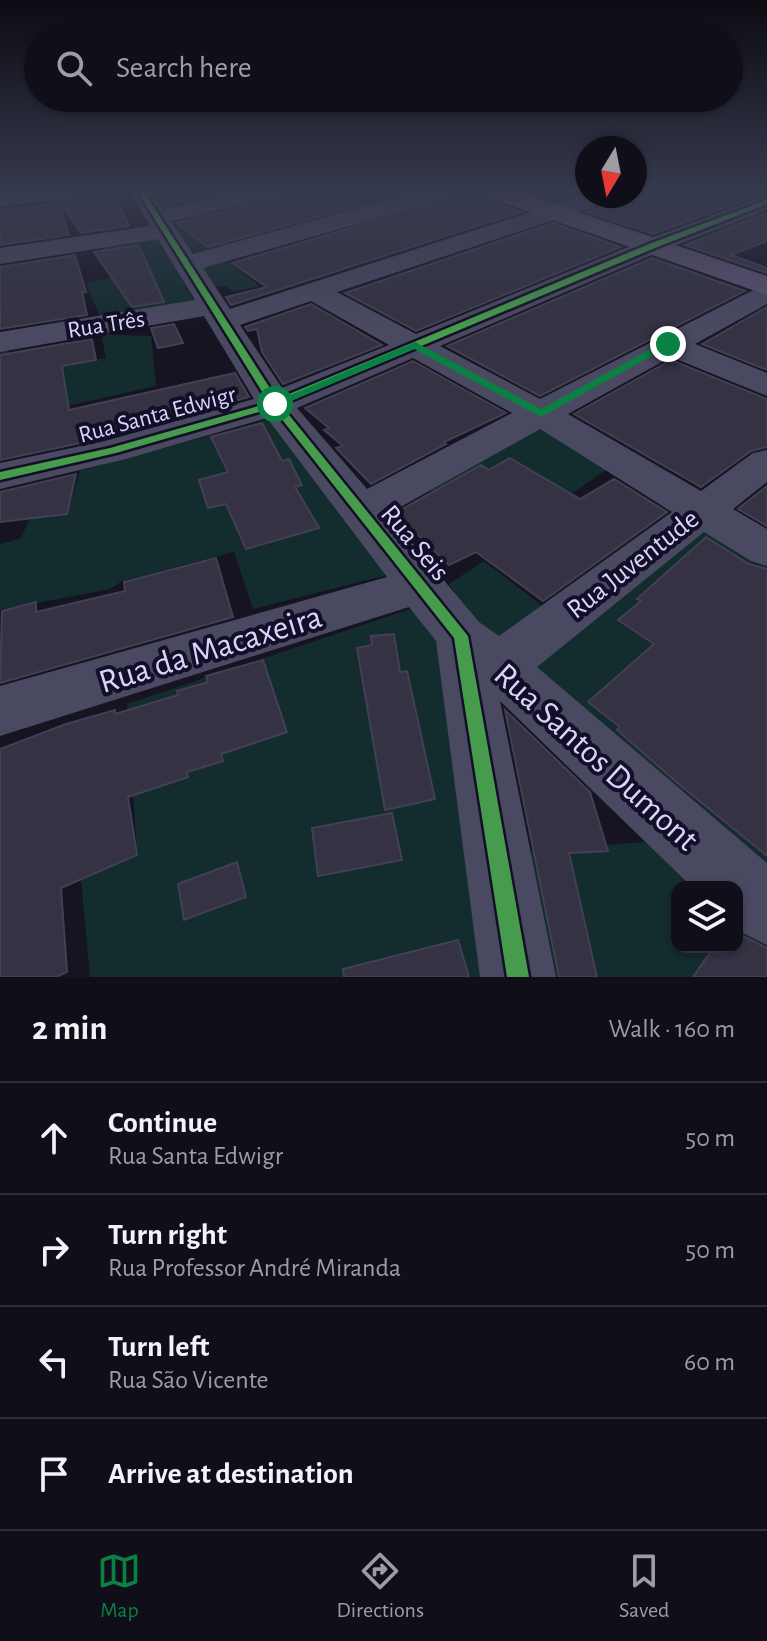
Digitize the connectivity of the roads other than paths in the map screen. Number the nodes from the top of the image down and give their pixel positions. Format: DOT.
graph roads {
  1 [pos="93,238"];
  2 [pos="169,238"];
  3 [pos="282,238"];
  4 [pos="475,238"];
  5 [pos="628,238"];
  6 [pos="674,238"];
  7 [pos="652,246"];
  8 [pos="0,256"];
  9 [pos="185,265"];
  10 [pos="767,286"];
  11 [pos="313,291"];
  12 [pos="767,292"];
  13 [pos="217,314"];
  14 [pos="0,342"];
  15 [pos="668,344"];
  16 [pos="415,345"];
  17 [pos="767,386"];
  18 [pos="275,404"];
  19 [pos="541,414"];
  20 [pos="767,462"];
  21 [pos="0,476"];
  22 [pos="700,510"];
  23 [pos="359,511"];
  24 [pos="767,550"];
  25 [pos="421,585"];
  26 [pos="480,651"];
  27 [pos="0,711"];
  28 [pos="767,910"];
  29 [pos="518,977"];
  1 -- 8 [label="street"];
  2 -- 9 [label="street, Rua Seis"];
  3 -- 9 [label="street"];
  4 -- 11 [label="street, Rua Três"];
  5 -- 7 [label="main road"];
  6 -- 7 [label="street, Rua Santa Edwigr"];
  7 -- 10 [label="main road"];
  7 -- 16 [label="street, Rua Santa Edwigr"];
  9 -- 13 [label="street, Rua Seis"];
  11 -- 13 [label="street, Rua Três"];
  11 -- 16 [label="street"];
  12 -- 15 [label="street"];
  13 -- 14 [label="street, Rua Três"];
  13 -- 18 [label="street, Rua Seis"];
  15 -- 17 [label="street"];
  15 -- 19 [label="street"];
  16 -- 18 [label="street, Rua Santa Edwigr"];
  16 -- 19 [label="street"];
  18 -- 21 [label="street, Rua Santa Edwigr"];
  18 -- 23 [label="street, Rua Seis"];
  19 -- 22 [label="street"];
  19 -- 23 [label="street"];
  20 -- 22 [label="street, Rua Juventude"];
  22 -- 24 [label="street"];
  22 -- 26 [label="street, Rua Juventude"];
  23 -- 25 [label="street, Rua Seis"];
  25 -- 26 [label="street, Rua Seis"];
  25 -- 27 [label="street, Rua da Macaxeira"];
  26 -- 28 [label="street, Rua Santos Dumont"];
  26 -- 29 [label="street, Rua Seis"];
}
